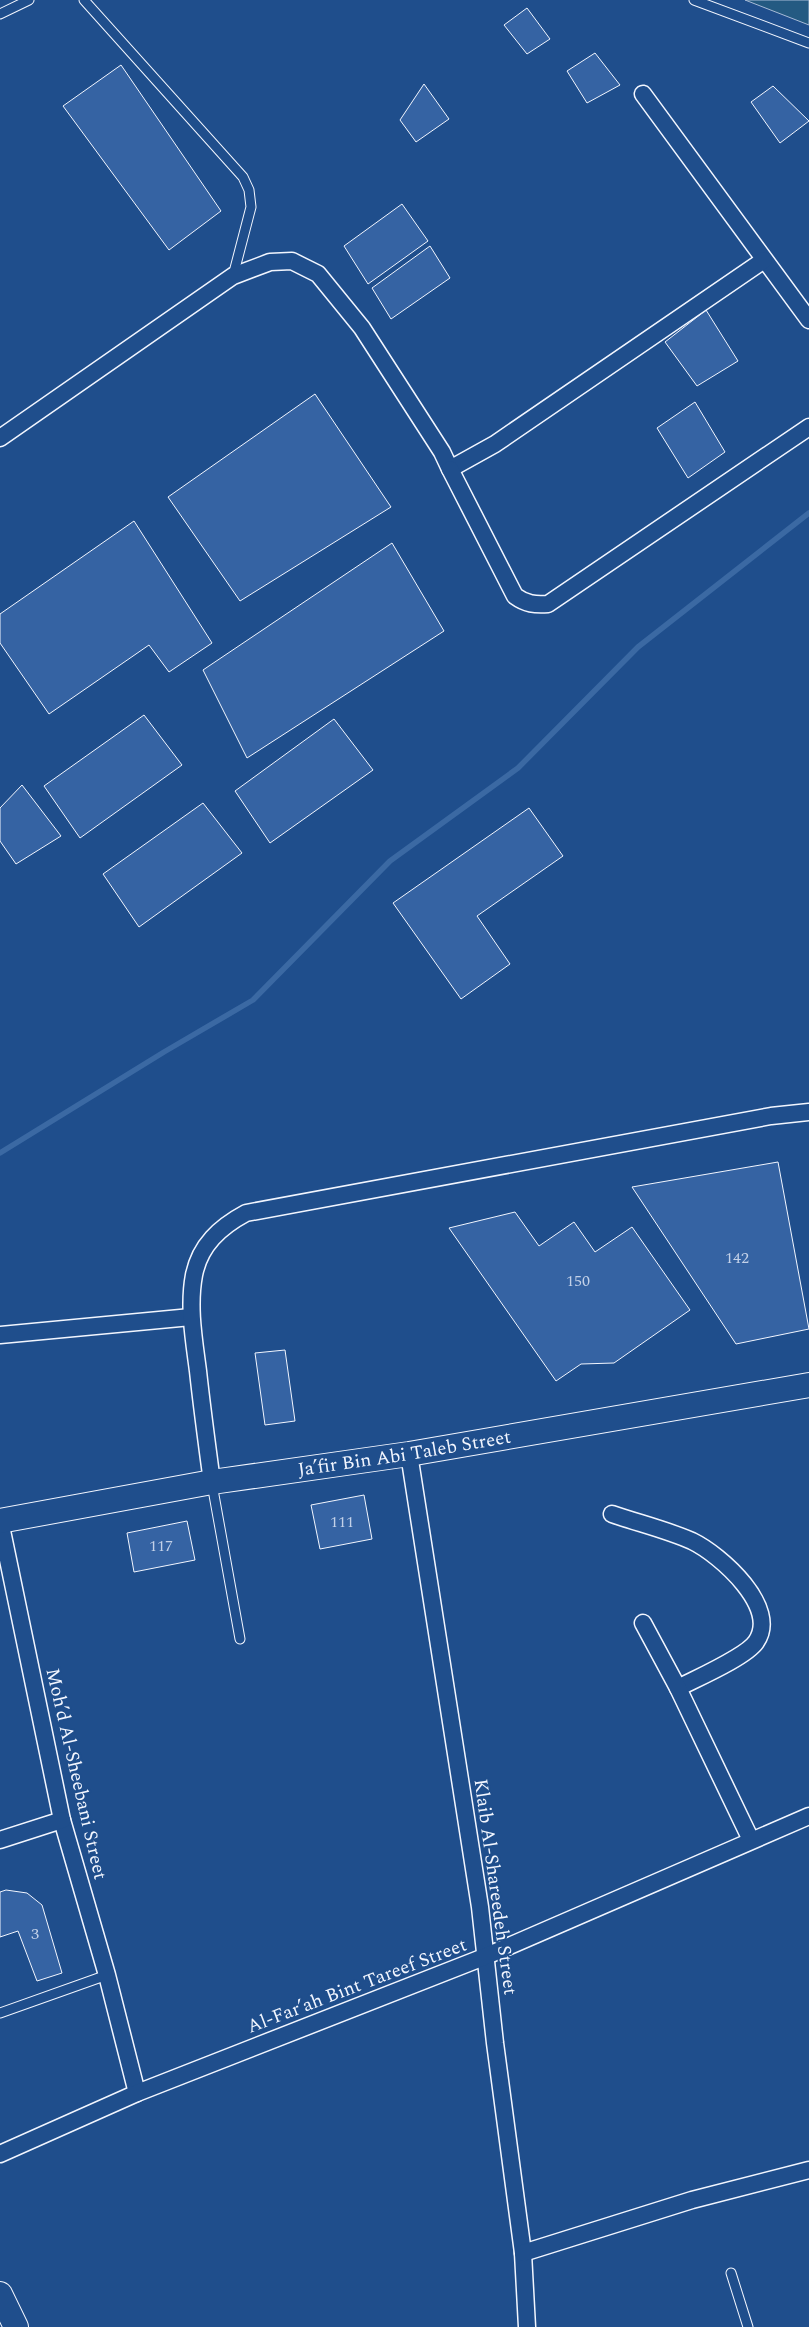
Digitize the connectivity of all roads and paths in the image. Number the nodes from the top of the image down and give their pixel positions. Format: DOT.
graph roads {
  1 [pos="29,0"];
  2 [pos="84,0"];
  3 [pos="694,0"];
  4 [pos="0,14"];
  5 [pos="809,43"];
  6 [pos="643,94"];
  7 [pos="764,260"];
  8 [pos="234,276"];
  9 [pos="809,320"];
  10 [pos="809,427"];
  11 [pos="0,438"];
  12 [pos="450,470"];
  13 [pos="809,1112"];
  14 [pos="191,1317"];
  15 [pos="0,1335"];
  16 [pos="809,1385"];
  17 [pos="409,1454"];
  18 [pos="212,1482"];
  19 [pos="612,1514"];
  20 [pos="0,1521"];
  21 [pos="643,1623"];
  22 [pos="240,1639"];
  23 [pos="678,1688"];
  24 [pos="809,1816"];
  25 [pos="62,1820"];
  26 [pos="0,1840"];
  27 [pos="751,1840"];
  28 [pos="484,1957"];
  29 [pos="107,1975"];
  30 [pos="0,2013"];
  31 [pos="137,2093"];
  32 [pos="0,2154"];
  33 [pos="809,2170"];
  34 [pos="523,2253"];
  35 [pos="731,2273"];
  36 [pos="0,2294"];
  37 [pos="16,2327"];
  38 [pos="527,2327"];
  39 [pos="748,2327"];
  1 -- 4 [label="lane"];
  2 -- 8 [label="lane"];
  3 -- 5 [label="lane"];
  6 -- 7 [label="street"];
  7 -- 9 [label="street"];
  7 -- 12 [label="street"];
  8 -- 11 [label="street"];
  8 -- 12 [label="street"];
  10 -- 12 [label="street"];
  13 -- 14 [label="street"];
  14 -- 15 [label="street"];
  14 -- 18 [label="street"];
  16 -- 17 [label="street, Ja’fir Bin Abi Taleb Street"];
  17 -- 18 [label="street, Ja’fir Bin Abi Taleb Street"];
  17 -- 28 [label="street, Klaib Al-Shareedeh Street"];
  18 -- 20 [label="street, Ja’fir Bin Abi Taleb Street"];
  18 -- 22 [label="lane"];
  19 -- 23 [label="street"];
  20 -- 25 [label="street, Moh’d Al-Sheebani Street"];
  21 -- 23 [label="street"];
  23 -- 27 [label="street"];
  24 -- 27 [label="street, Al-Far’ah Bint Tareef Street"];
  25 -- 26 [label="street"];
  25 -- 29 [label="street, Moh’d Al-Sheebani Street"];
  27 -- 28 [label="street, Al-Far’ah Bint Tareef Street"];
  28 -- 31 [label="street, Al-Far’ah Bint Tareef Street"];
  28 -- 34 [label="street, Klaib Al-Shareedeh Street"];
  29 -- 30 [label="lane"];
  29 -- 31 [label="street, Moh’d Al-Sheebani Street"];
  31 -- 32 [label="street, Al-Far’ah Bint Tareef Street"];
  33 -- 34 [label="street"];
  34 -- 38 [label="street, Klaib Al-Shareedeh Street"];
  35 -- 39 [label="lane"];
  36 -- 37 [label="street"];
}
